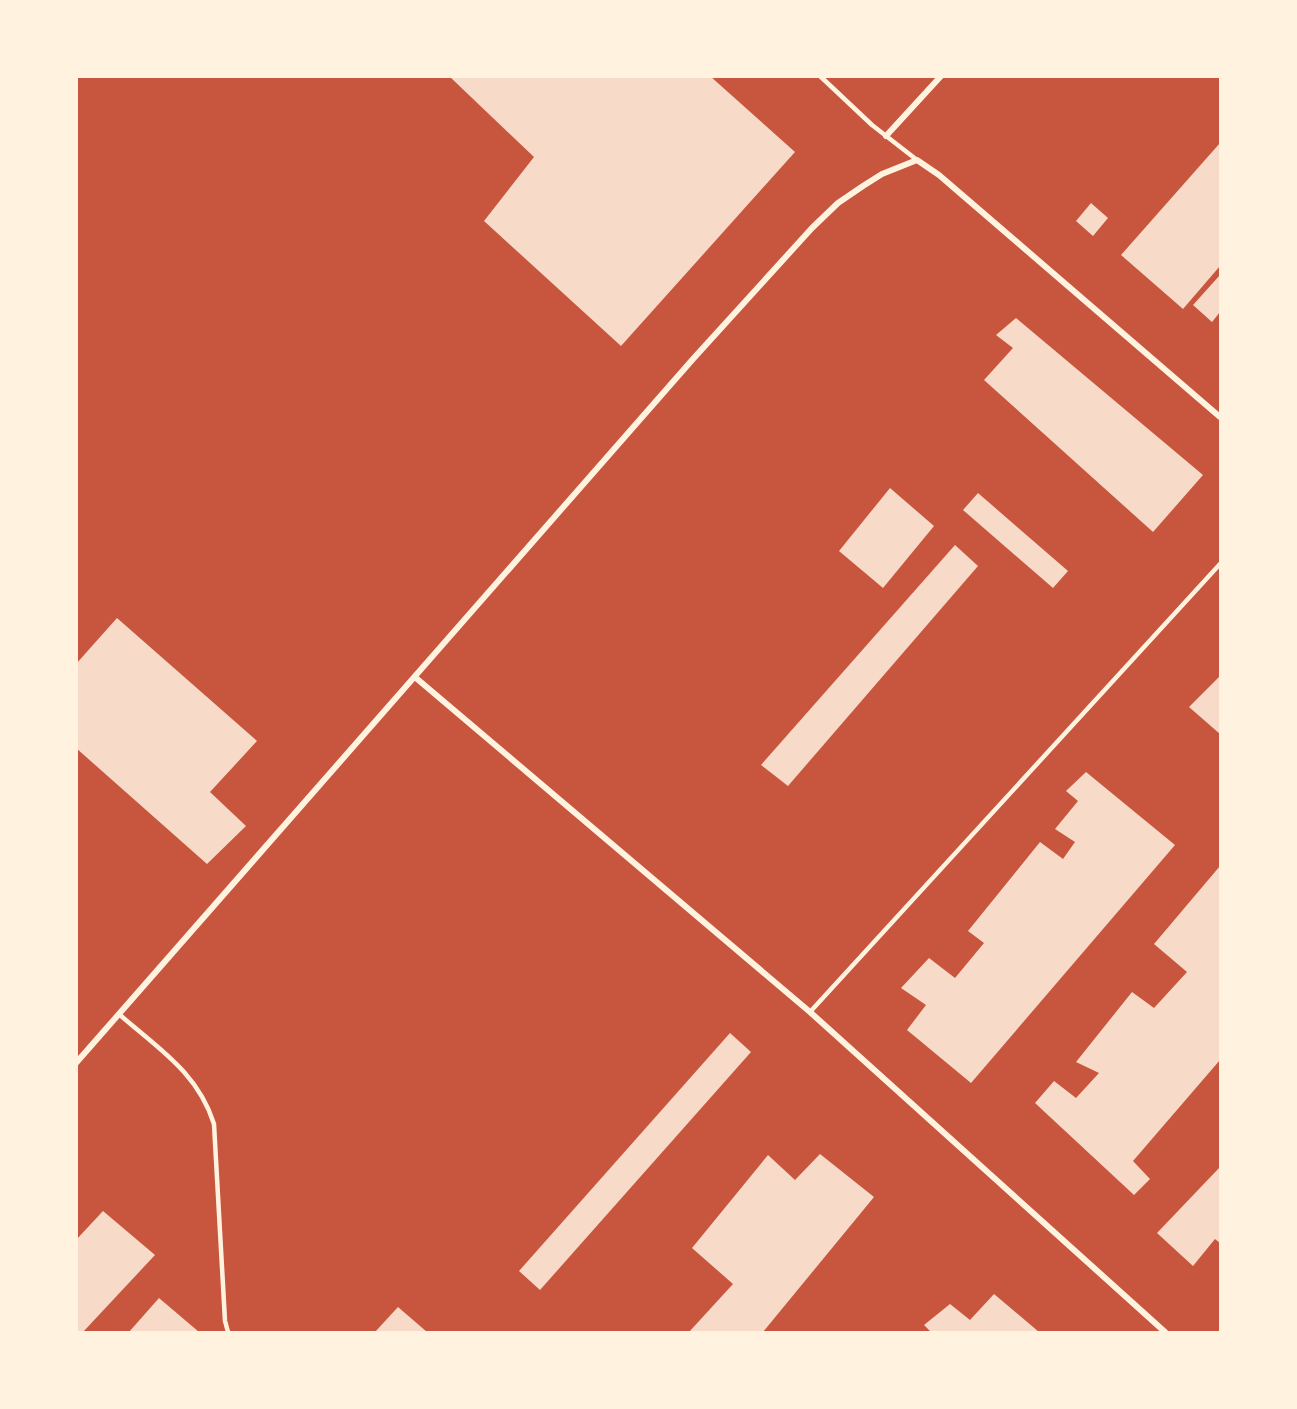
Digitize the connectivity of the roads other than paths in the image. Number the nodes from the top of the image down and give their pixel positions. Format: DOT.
graph roads {
  1 [pos="820,76"];
  2 [pos="940,76"];
  3 [pos="886,136"];
  4 [pos="917,160"];
  5 [pos="1221,417"];
  6 [pos="1221,564"];
  7 [pos="416,678"];
  8 [pos="810,1012"];
  9 [pos="120,1015"];
  10 [pos="76,1063"];
  11 [pos="228,1332"];
  12 [pos="1165,1332"];
  1 -- 3 [label="lane"];
  2 -- 3 [label="street"];
  3 -- 4 [label="lane"];
  4 -- 5 [label="street"];
  4 -- 7 [label="street"];
  6 -- 8 [label="lane"];
  7 -- 8 [label="street"];
  7 -- 9 [label="street"];
  8 -- 12 [label="street"];
  9 -- 10 [label="street"];
  9 -- 11 [label="lane"];
}
